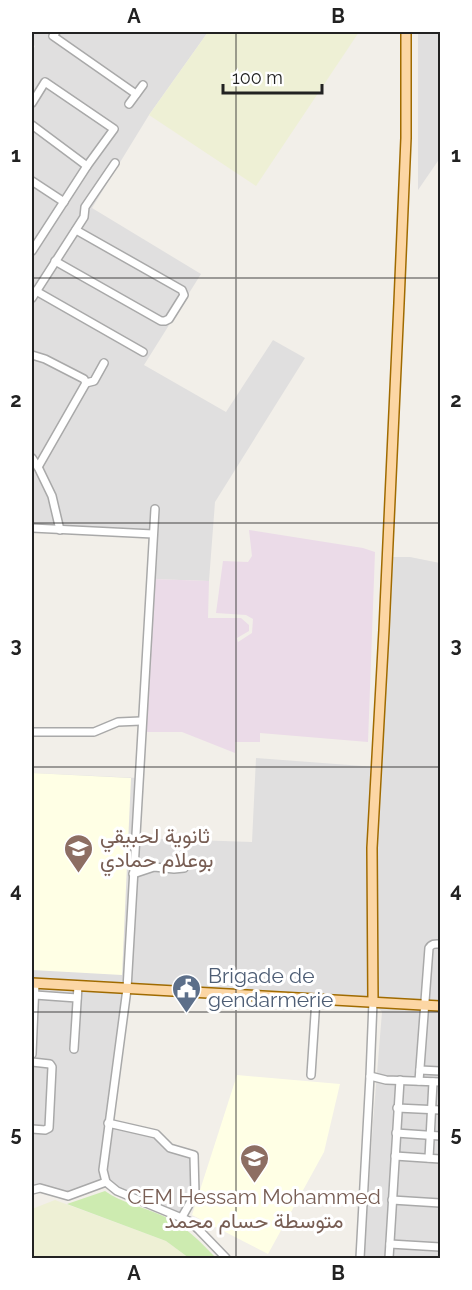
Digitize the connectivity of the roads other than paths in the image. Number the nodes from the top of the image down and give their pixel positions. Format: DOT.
graph roads {
  1 [pos="56,32"];
  2 [pos="406,32"];
  3 [pos="143,85"];
  4 [pos="136,94"];
  5 [pos="32,103"];
  6 [pos="129,104"];
  7 [pos="32,125"];
  8 [pos="115,163"];
  9 [pos="87,166"];
  10 [pos="32,181"];
  11 [pos="64,202"];
  12 [pos="76,230"];
  13 [pos="33,246"];
  14 [pos="55,261"];
  15 [pos="36,291"];
  16 [pos="32,298"];
  17 [pos="143,352"];
  18 [pos="32,355"];
  19 [pos="104,363"];
  20 [pos="85,381"];
  21 [pos="32,458"];
  22 [pos="38,467"];
  23 [pos="155,509"];
  24 [pos="32,528"];
  25 [pos="60,530"];
  26 [pos="153,534"];
  27 [pos="141,721"];
  28 [pos="32,732"];
  29 [pos="184,868"];
  30 [pos="133,874"];
  31 [pos="441,944"];
  32 [pos="33,983"];
  33 [pos="78,986"];
  34 [pos="127,989"];
  35 [pos="77,998"];
  36 [pos="316,999"];
  37 [pos="33,1000"];
  38 [pos="373,1002"];
  39 [pos="426,1005"];
  40 [pos="441,1006"];
  41 [pos="32,1043"];
  42 [pos="74,1049"];
  43 [pos="32,1054"];
  44 [pos="54,1057"];
  45 [pos="32,1062"];
  46 [pos="51,1065"];
  47 [pos="420,1070"];
  48 [pos="441,1071"];
  49 [pos="311,1075"];
  50 [pos="370,1076"];
  51 [pos="400,1080"];
  52 [pos="419,1081"];
  53 [pos="437,1082"];
  54 [pos="398,1108"];
  55 [pos="431,1110"];
  56 [pos="441,1110"];
  57 [pos="108,1123"];
  58 [pos="32,1129"];
  59 [pos="396,1133"];
  60 [pos="430,1135"];
  61 [pos="441,1136"];
  62 [pos="395,1156"];
  63 [pos="429,1158"];
  64 [pos="441,1159"];
  65 [pos="106,1182"];
  66 [pos="32,1190"];
  67 [pos="392,1200"];
  68 [pos="441,1203"];
  69 [pos="182,1217"];
  70 [pos="390,1244"];
  71 [pos="441,1247"];
  72 [pos="226,1258"];
  73 [pos="360,1258"];
  74 [pos="389,1258"];
  1 -- 4 [label="street"];
  2 -- 38 [label="main road"];
  3 -- 4 [label="street"];
  4 -- 6 [label="street"];
  5 -- 9 [label="street"];
  7 -- 9 [label="street"];
  8 -- 12 [label="street"];
  9 -- 11 [label="street"];
  10 -- 11 [label="street"];
  11 -- 13 [label="street"];
  12 -- 14 [label="street"];
  12 -- 14 [label="street"];
  14 -- 15 [label="street"];
  15 -- 16 [label="street"];
  15 -- 17 [label="street"];
  18 -- 20 [label="street"];
  19 -- 20 [label="street"];
  20 -- 22 [label="street"];
  21 -- 22 [label="street"];
  22 -- 25 [label="street"];
  23 -- 26 [label="street"];
  24 -- 25 [label="street"];
  25 -- 26 [label="street"];
  26 -- 27 [label="street"];
  27 -- 28 [label="street"];
  27 -- 30 [label="street"];
  29 -- 30 [label="street"];
  30 -- 34 [label="street"];
  31 -- 39 [label="street"];
  32 -- 33 [label="main road"];
  32 -- 37 [label="street"];
  33 -- 34 [label="main road"];
  33 -- 35 [label="street"];
  34 -- 36 [label="main road"];
  34 -- 57 [label="street"];
  35 -- 37 [label="street"];
  35 -- 42 [label="street"];
  36 -- 38 [label="main road"];
  36 -- 49 [label="street"];
  37 -- 41 [label="street"];
  38 -- 39 [label="main road"];
  38 -- 50 [label="street"];
  39 -- 40 [label="main road"];
  39 -- 47 [label="street"];
  41 -- 43 [label="street"];
  44 -- 46 [label="street"];
  45 -- 46 [label="street"];
  46 -- 58 [label="street"];
  47 -- 48 [label="street"];
  47 -- 52 [label="street"];
  50 -- 51 [label="street"];
  50 -- 73 [label="street"];
  51 -- 52 [label="street"];
  51 -- 54 [label="street"];
  52 -- 53 [label="street"];
  53 -- 55 [label="street"];
  54 -- 55 [label="street"];
  54 -- 59 [label="street"];
  55 -- 56 [label="street"];
  55 -- 60 [label="street"];
  57 -- 65 [label="street"];
  57 -- 69 [label="street"];
  59 -- 60 [label="street"];
  59 -- 62 [label="street"];
  60 -- 61 [label="street"];
  60 -- 63 [label="street"];
  62 -- 63 [label="street"];
  62 -- 67 [label="street"];
  63 -- 64 [label="street"];
  65 -- 66 [label="street"];
  65 -- 69 [label="street"];
  67 -- 68 [label="street"];
  67 -- 70 [label="street"];
  69 -- 72 [label="street"];
  70 -- 71 [label="street"];
  70 -- 74 [label="street"];
}
